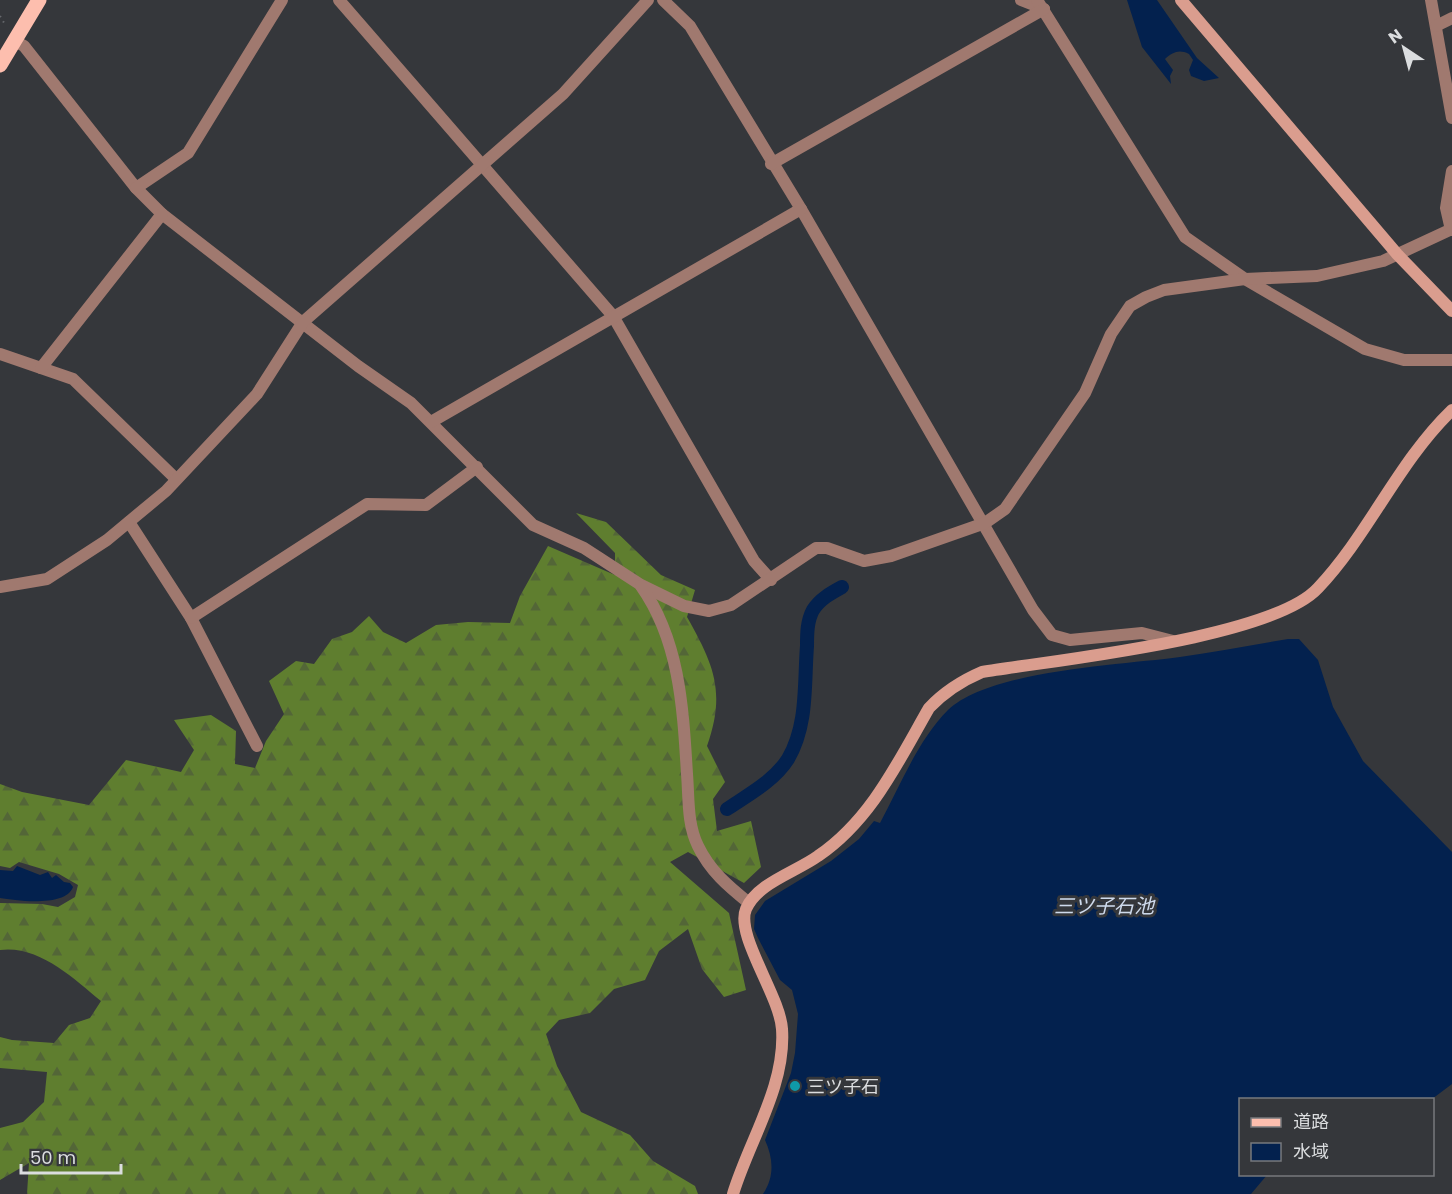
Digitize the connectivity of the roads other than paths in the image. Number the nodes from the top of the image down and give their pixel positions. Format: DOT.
graph roads {
  1 [pos="39,0"];
  2 [pos="282,0"];
  3 [pos="339,0"];
  4 [pos="648,0"];
  5 [pos="663,0"];
  6 [pos="1021,0"];
  7 [pos="1181,0"];
  8 [pos="1431,0"];
  9 [pos="1040,4"];
  10 [pos="1452,18"];
  11 [pos="1436,26"];
  12 [pos="15,41"];
  13 [pos="0,65"];
  14 [pos="1452,118"];
  15 [pos="482,164"];
  16 [pos="771,164"];
  17 [pos="1452,171"];
  18 [pos="136,188"];
  19 [pos="801,209"];
  20 [pos="162,214"];
  21 [pos="1451,229"];
  22 [pos="1396,254"];
  23 [pos="1245,279"];
  24 [pos="1452,311"];
  25 [pos="613,316"];
  26 [pos="303,322"];
  27 [pos="0,354"];
  28 [pos="1452,360"];
  29 [pos="41,368"];
  30 [pos="1452,410"];
  31 [pos="431,422"];
  32 [pos="477,467"];
  33 [pos="176,479"];
  34 [pos="129,522"];
  35 [pos="985,523"];
  36 [pos="771,580"];
  37 [pos="641,585"];
  38 [pos="0,587"];
  39 [pos="191,618"];
  40 [pos="1173,641"];
  41 [pos="257,746"];
  42 [pos="749,903"];
  43 [pos="733,1194"];
  1 -- 12 [label="main road"];
  2 -- 18 [label="street"];
  3 -- 15 [label="street"];
  4 -- 15 [label="street"];
  5 -- 16 [label="street"];
  6 -- 9 [label="street"];
  7 -- 22 [label="street"];
  8 -- 11 [label="street"];
  9 -- 16 [label="street"];
  9 -- 23 [label="street"];
  10 -- 11 [label="street"];
  11 -- 14 [label="street"];
  12 -- 13 [label="main road"];
  12 -- 18 [label="street"];
  15 -- 25 [label="street"];
  15 -- 26 [label="street"];
  16 -- 19 [label="street"];
  17 -- 21 [label="street"];
  18 -- 20 [label="street"];
  19 -- 25 [label="street"];
  19 -- 35 [label="street"];
  20 -- 26 [label="street"];
  20 -- 29 [label="street"];
  21 -- 22 [label="street"];
  22 -- 23 [label="street"];
  22 -- 24 [label="street"];
  23 -- 28 [label="street"];
  23 -- 35 [label="street"];
  25 -- 31 [label="street"];
  25 -- 36 [label="street"];
  26 -- 31 [label="street"];
  26 -- 33 [label="street"];
  27 -- 29 [label="street"];
  29 -- 33 [label="street"];
  30 -- 40 [label="street"];
  31 -- 32 [label="street"];
  32 -- 37 [label="street"];
  32 -- 39 [label="street"];
  33 -- 34 [label="street"];
  34 -- 38 [label="street"];
  34 -- 39 [label="street"];
  35 -- 36 [label="street"];
  35 -- 40 [label="street"];
  36 -- 37 [label="street"];
  37 -- 42 [label="street"];
  39 -- 41 [label="street"];
  40 -- 42 [label="street"];
  42 -- 43 [label="street"];
}
